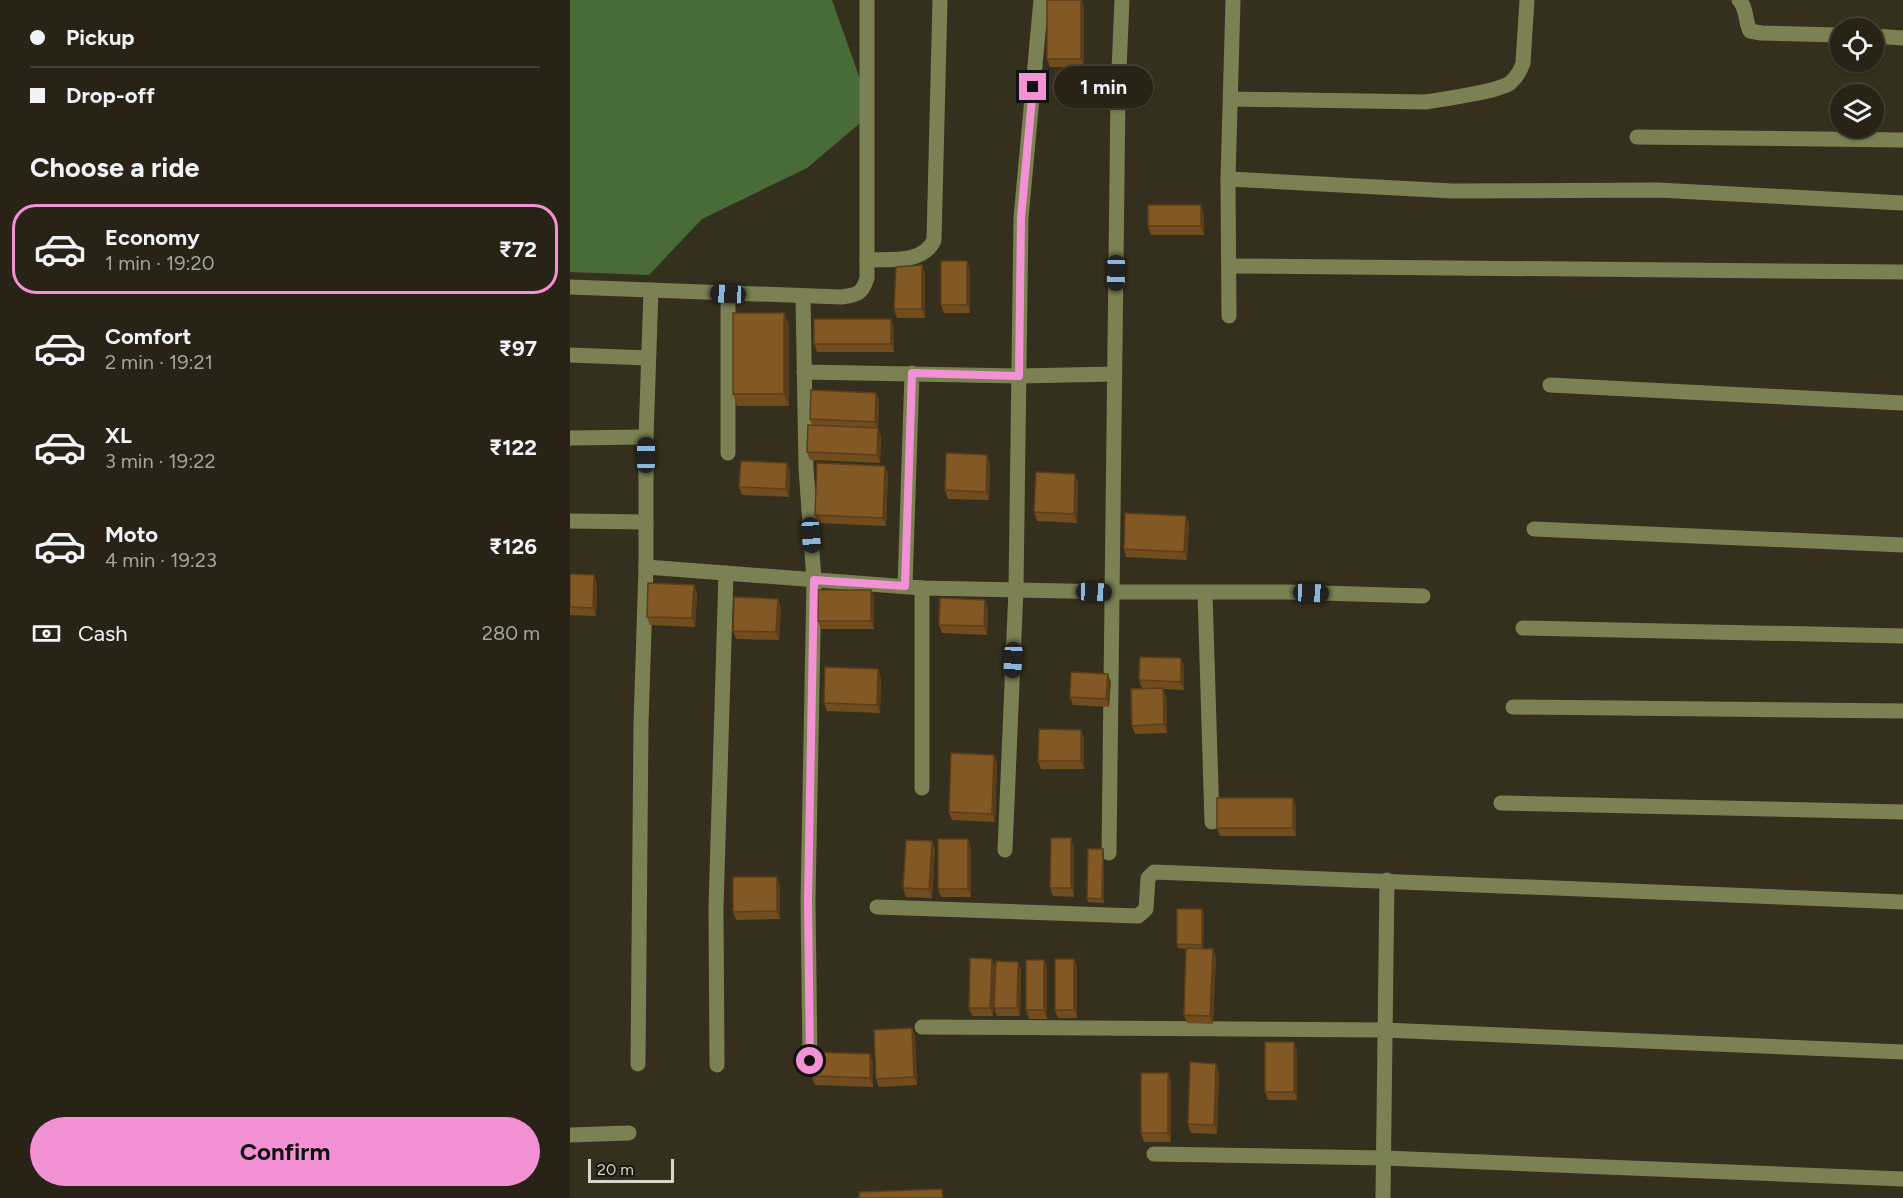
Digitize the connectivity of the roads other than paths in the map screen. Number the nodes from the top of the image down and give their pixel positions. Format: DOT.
graph roads {
  1 [pos="867,0"];
  2 [pos="940,0"];
  3 [pos="1041,0"];
  4 [pos="1122,0"];
  5 [pos="1233,0"];
  6 [pos="1527,0"];
  7 [pos="1742,1"];
  8 [pos="1830,35"];
  9 [pos="1884,37"];
  10 [pos="1903,38"];
  11 [pos="1231,99"];
  12 [pos="1637,137"];
  13 [pos="1903,140"];
  14 [pos="1228,179"];
  15 [pos="1903,203"];
  16 [pos="867,260"];
  17 [pos="1230,266"];
  18 [pos="1903,272"];
  19 [pos="570,286"];
  20 [pos="651,290"];
  21 [pos="728,294"];
  22 [pos="803,296"];
  23 [pos="1229,316"];
  24 [pos="570,355"];
  25 [pos="648,358"];
  26 [pos="804,372"];
  27 [pos="912,373"];
  28 [pos="1114,374"];
  29 [pos="1019,376"];
  30 [pos="1550,385"];
  31 [pos="1903,403"];
  32 [pos="646,437"];
  33 [pos="570,438"];
  34 [pos="728,453"];
  35 [pos="570,521"];
  36 [pos="646,522"];
  37 [pos="1534,529"];
  38 [pos="1903,545"];
  39 [pos="646,567"];
  40 [pos="726,573"];
  41 [pos="814,580"];
  42 [pos="905,586"];
  43 [pos="922,588"];
  44 [pos="1016,589"];
  45 [pos="1113,592"];
  46 [pos="1205,593"];
  47 [pos="1423,596"];
  48 [pos="1523,628"];
  49 [pos="1903,636"];
  50 [pos="1513,707"];
  51 [pos="1903,711"];
  52 [pos="922,788"];
  53 [pos="1501,803"];
  54 [pos="1903,812"];
  55 [pos="1212,822"];
  56 [pos="1005,850"];
  57 [pos="1109,853"];
  58 [pos="1388,880"];
  59 [pos="1903,902"];
  60 [pos="877,908"];
  61 [pos="922,1027"];
  62 [pos="1384,1030"];
  63 [pos="1903,1052"];
  64 [pos="810,1061"];
  65 [pos="638,1064"];
  66 [pos="717,1065"];
  67 [pos="629,1133"];
  68 [pos="570,1135"];
  69 [pos="1154,1154"];
  70 [pos="1384,1158"];
  71 [pos="1903,1179"];
  72 [pos="1383,1198"];
  1 -- 16 [label="street"];
  2 -- 16 [label="street"];
  3 -- 29 [label="street"];
  4 -- 28 [label="street"];
  5 -- 11 [label="street"];
  6 -- 11 [label="street"];
  7 -- 8 [label="street"];
  9 -- 10 [label="street"];
  11 -- 14 [label="street"];
  12 -- 13 [label="street"];
  14 -- 15 [label="street"];
  14 -- 17 [label="street"];
  16 -- 22 [label="street"];
  17 -- 18 [label="street"];
  17 -- 23 [label="street"];
  19 -- 20 [label="street"];
  20 -- 21 [label="street"];
  20 -- 25 [label="street"];
  21 -- 22 [label="street"];
  21 -- 34 [label="street"];
  22 -- 26 [label="street"];
  24 -- 25 [label="street"];
  25 -- 32 [label="street"];
  26 -- 27 [label="street"];
  26 -- 41 [label="street"];
  27 -- 29 [label="street"];
  27 -- 42 [label="street"];
  28 -- 29 [label="street"];
  28 -- 45 [label="street"];
  29 -- 44 [label="street"];
  30 -- 31 [label="street"];
  32 -- 33 [label="street"];
  32 -- 36 [label="street"];
  35 -- 36 [label="street"];
  36 -- 39 [label="street"];
  37 -- 38 [label="street"];
  39 -- 40 [label="street"];
  39 -- 65 [label="street"];
  40 -- 41 [label="street"];
  40 -- 66 [label="street"];
  41 -- 42 [label="street"];
  41 -- 64 [label="street"];
  42 -- 43 [label="street"];
  43 -- 44 [label="street"];
  43 -- 52 [label="street"];
  44 -- 45 [label="street"];
  44 -- 56 [label="street"];
  45 -- 46 [label="street"];
  45 -- 57 [label="street"];
  46 -- 47 [label="street"];
  46 -- 55 [label="street"];
  48 -- 49 [label="street"];
  50 -- 51 [label="street"];
  53 -- 54 [label="street"];
  58 -- 59 [label="street"];
  58 -- 60 [label="street"];
  58 -- 62 [label="street"];
  61 -- 62 [label="street"];
  62 -- 63 [label="street"];
  62 -- 70 [label="street"];
  67 -- 68 [label="street"];
  69 -- 70 [label="street"];
  70 -- 71 [label="street"];
  70 -- 72 [label="street"];
}
